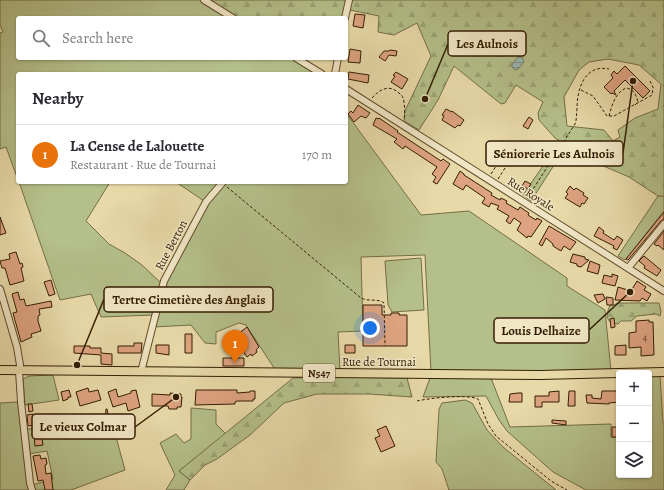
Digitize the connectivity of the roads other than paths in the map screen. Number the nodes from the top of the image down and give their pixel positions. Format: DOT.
graph roads {
  1 [pos="204,0"];
  2 [pos="349,0"];
  3 [pos="230,16"];
  4 [pos="345,16"];
  5 [pos="299,60"];
  6 [pos="338,60"];
  7 [pos="319,72"];
  8 [pos="335,72"];
  9 [pos="348,90"];
  10 [pos="220,184"];
  11 [pos="664,224"];
  12 [pos="628,268"];
  13 [pos="0,289"];
  14 [pos="664,291"];
  15 [pos="0,370"];
  16 [pos="19,371"];
  17 [pos="141,372"];
  18 [pos="652,372"];
  19 [pos="664,372"];
  20 [pos="616,373"];
  21 [pos="32,490"];
  1 -- 3 [label="street"];
  2 -- 4 [label="street"];
  5 -- 7 [label="street"];
  6 -- 8 [label="street"];
  9 -- 12 [label="street, Rue Royale"];
  10 -- 17 [label="street, Rue Berton"];
  11 -- 12 [label="street"];
  12 -- 14 [label="street, Rue Royale"];
  13 -- 16 [label="street"];
  15 -- 16 [label="main road, N547"];
  16 -- 17 [label="main road, Rue de Tournai / N547"];
  16 -- 21 [label="street"];
  17 -- 20 [label="main road, Rue de Tournai / N547"];
  18 -- 19 [label="main road, Rue de Tournai / N547"];
}
